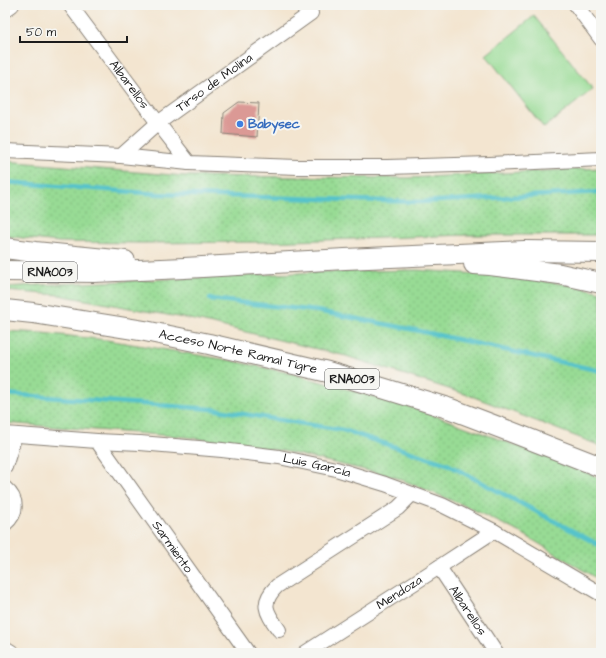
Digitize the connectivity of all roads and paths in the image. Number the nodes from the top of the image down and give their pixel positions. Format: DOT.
graph roads {
  1 [pos="12,5"];
  2 [pos="70,5"];
  3 [pos="576,5"];
  4 [pos="5,10"];
  5 [pos="311,13"];
  6 [pos="601,39"];
  7 [pos="158,123"];
  8 [pos="5,151"];
  9 [pos="121,156"];
  10 [pos="601,159"];
  11 [pos="189,163"];
  12 [pos="5,248"];
  13 [pos="601,252"];
  14 [pos="344,259"];
  15 [pos="184,268"];
  16 [pos="5,271"];
  17 [pos="601,283"];
  18 [pos="5,310"];
  19 [pos="5,322"];
  20 [pos="93,323"];
  21 [pos="10,435"];
  22 [pos="97,441"];
  23 [pos="5,467"];
  24 [pos="601,467"];
  25 [pos="5,488"];
  26 [pos="412,494"];
  27 [pos="5,524"];
  28 [pos="494,531"];
  29 [pos="439,567"];
  30 [pos="601,594"];
  31 [pos="279,630"];
  32 [pos="5,648"];
  33 [pos="13,653"];
  34 [pos="248,653"];
  35 [pos="305,653"];
  36 [pos="496,653"];
  1 -- 4 [label="street"];
  2 -- 7 [label="street, Albarellos"];
  3 -- 6 [label="street"];
  5 -- 7 [label="street, Tirso de Molina"];
  7 -- 9 [label="street, Tirso de Molina"];
  7 -- 11 [label="street, Albarellos"];
  8 -- 9 [label="street"];
  9 -- 11 [label="street"];
  10 -- 11 [label="street"];
  12 -- 15 [label="highway"];
  13 -- 14 [label="highway, RNA003"];
  14 -- 15 [label="highway, RNA003"];
  14 -- 17 [label="highway"];
  15 -- 16 [label="highway, RNA003"];
  18 -- 20 [label="highway, Acceso Norte Ramal Tigre / RNA003"];
  19 -- 20 [label="highway"];
  20 -- 24 [label="highway, Acceso Norte Ramal Tigre / RNA003"];
  21 -- 22 [label="street, Luis García"];
  21 -- 23 [label="street"];
  22 -- 26 [label="street, Luis García"];
  22 -- 34 [label="street, Sarmiento"];
  25 -- 27 [label="street"];
  26 -- 28 [label="street, Luis García"];
  26 -- 31 [label="street"];
  28 -- 29 [label="street, Mendoza"];
  28 -- 30 [label="street, Luis García"];
  29 -- 35 [label="street, Mendoza"];
  29 -- 36 [label="street, Albarellos"];
  32 -- 33 [label="street"];
}
